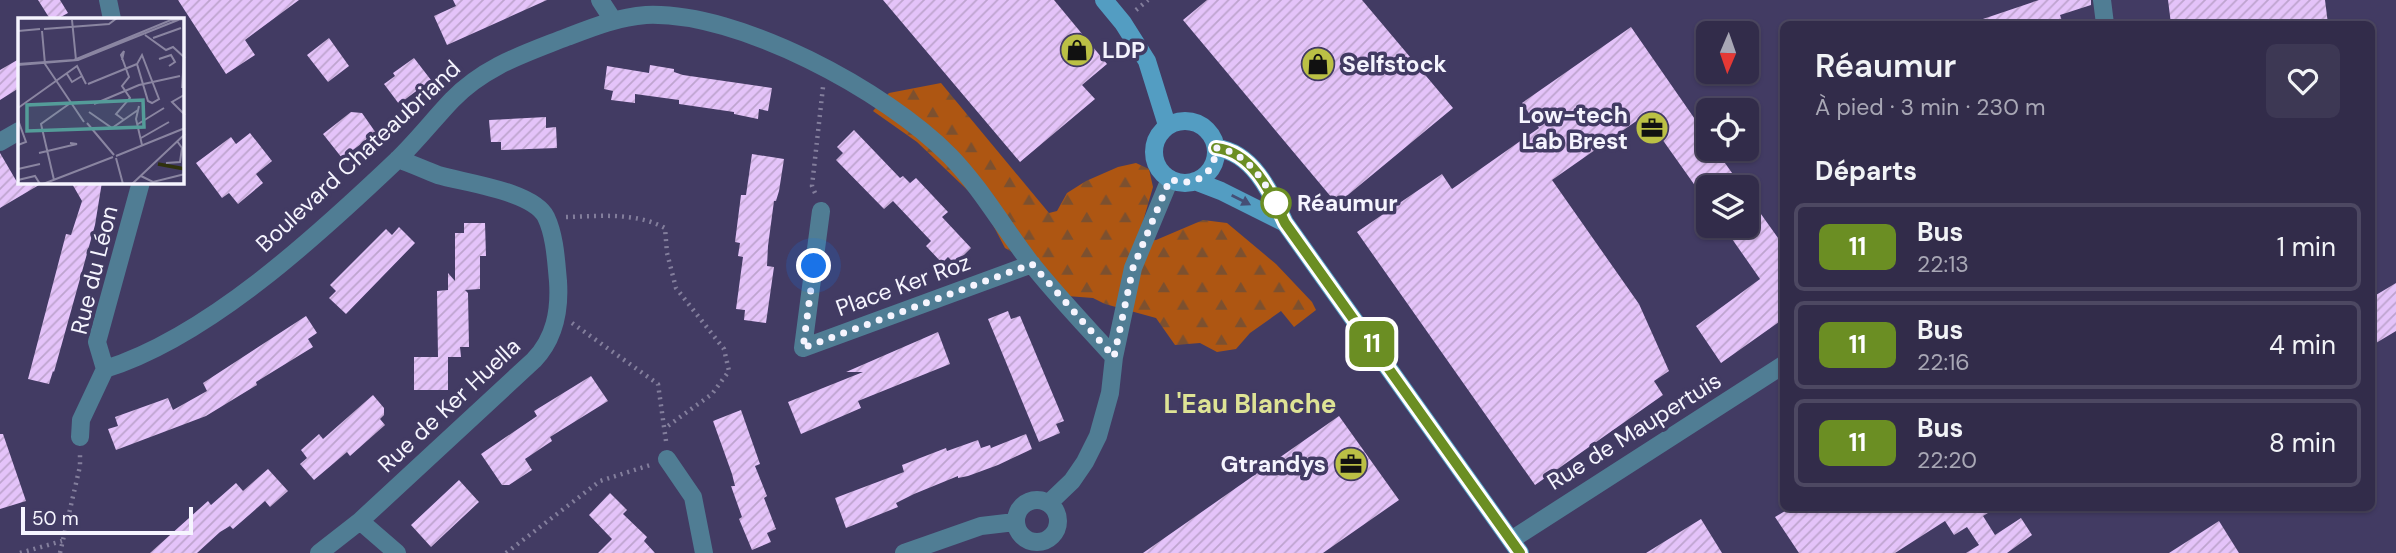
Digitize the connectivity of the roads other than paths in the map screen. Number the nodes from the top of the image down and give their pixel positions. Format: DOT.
graph roads {
  1 [pos="108,0"];
  2 [pos="600,0"];
  3 [pos="1104,0"];
  4 [pos="2102,0"];
  5 [pos="112,18"];
  6 [pos="613,20"];
  7 [pos="2105,21"];
  8 [pos="1167,125"];
  9 [pos="18,132"];
  10 [pos="0,142"];
  11 [pos="1216,148"];
  12 [pos="398,159"];
  13 [pos="1170,179"];
  14 [pos="1195,181"];
  15 [pos="140,184"];
  16 [pos="821,211"];
  17 [pos="1285,223"];
  18 [pos="1032,264"];
  19 [pos="1114,357"];
  20 [pos="1780,367"];
  21 [pos="105,369"];
  22 [pos="80,437"];
  23 [pos="667,459"];
  24 [pos="1049,503"];
  25 [pos="360,520"];
  26 [pos="1016,522"];
  27 [pos="1516,546"];
  28 [pos="1042,548"];
  29 [pos="319,553"];
  30 [pos="397,553"];
  31 [pos="704,553"];
  32 [pos="904,553"];
  1 -- 5 [label="street"];
  2 -- 6 [label="street"];
  3 -- 8 [label="street"];
  4 -- 7 [label="street"];
  6 -- 12 [label="street, Boulevard Chateaubriand"];
  6 -- 18 [label="street, Boulevard Chateaubriand"];
  8 -- 11 [label="street"];
  8 -- 13 [label="street"];
  9 -- 10 [label="street"];
  11 -- 14 [label="street"];
  11 -- 17 [label="street"];
  12 -- 21 [label="street, Boulevard Chateaubriand"];
  12 -- 25 [label="street, Rue de Ker Huella"];
  13 -- 14 [label="street"];
  13 -- 19 [label="street"];
  14 -- 17 [label="street, one-way"];
  15 -- 21 [label="street, Rue du Léon"];
  16 -- 18 [label="street, Place Ker Roz"];
  17 -- 27 [label="street"];
  18 -- 19 [label="street, Boulevard Chateaubriand"];
  19 -- 24 [label="street"];
  20 -- 27 [label="street, Rue de Maupertuis"];
  21 -- 22 [label="street"];
  23 -- 31 [label="street"];
  24 -- 26 [label="street"];
  24 -- 28 [label="street"];
  25 -- 29 [label="street, Rue de Ker Huella"];
  25 -- 30 [label="street"];
  26 -- 28 [label="street"];
  26 -- 32 [label="street"];
}
